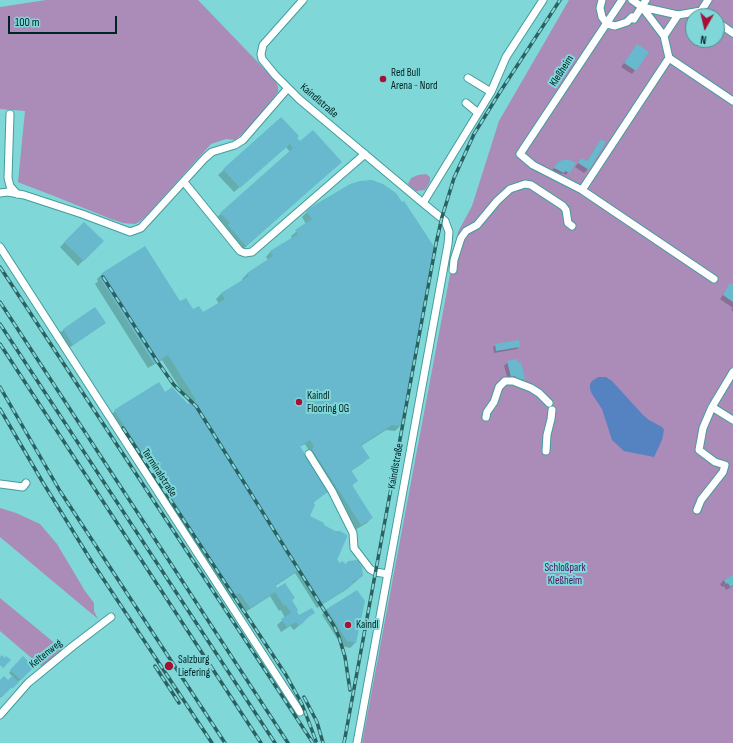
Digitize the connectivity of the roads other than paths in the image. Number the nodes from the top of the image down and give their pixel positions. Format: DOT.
graph roads {
  1 [pos="303,0"];
  2 [pos="543,0"];
  3 [pos="602,0"];
  4 [pos="622,0"];
  5 [pos="632,0"];
  6 [pos="646,0"];
  7 [pos="642,7"];
  8 [pos="685,14"];
  9 [pos="678,15"];
  10 [pos="607,24"];
  11 [pos="664,36"];
  12 [pos="668,58"];
  13 [pos="468,78"];
  14 [pos="288,88"];
  15 [pos="491,92"];
  16 [pos="733,101"];
  17 [pos="466,103"];
  18 [pos="478,113"];
  19 [pos="10,114"];
  20 [pos="365,154"];
  21 [pos="184,182"];
  22 [pos="582,190"];
  23 [pos="0,193"];
  24 [pos="17,194"];
  25 [pos="423,203"];
  26 [pos="572,226"];
  27 [pos="0,247"];
  28 [pos="453,270"];
  29 [pos="714,279"];
  30 [pos="733,372"];
  31 [pos="712,407"];
  32 [pos="486,417"];
  33 [pos="733,420"];
  34 [pos="546,451"];
  35 [pos="309,454"];
  36 [pos="732,460"];
  37 [pos="725,465"];
  38 [pos="26,483"];
  39 [pos="0,484"];
  40 [pos="697,510"];
  41 [pos="388,574"];
  42 [pos="111,617"];
  43 [pos="1,712"];
  44 [pos="300,712"];
  45 [pos="357,743"];
  1 -- 14 [label="street, Kaindlstraße"];
  2 -- 15 [label="street"];
  3 -- 10 [label="street"];
  4 -- 10 [label="street, Kleßheim"];
  5 -- 7 [label="street"];
  6 -- 7 [label="street"];
  7 -- 9 [label="street"];
  7 -- 10 [label="street"];
  7 -- 11 [label="street"];
  8 -- 9 [label="street"];
  9 -- 11 [label="street"];
  10 -- 22 [label="street, Kleßheim"];
  11 -- 12 [label="street"];
  12 -- 16 [label="street"];
  12 -- 22 [label="street"];
  13 -- 15 [label="street"];
  14 -- 20 [label="street, Kaindlstraße"];
  14 -- 21 [label="street"];
  15 -- 18 [label="street"];
  17 -- 18 [label="street"];
  18 -- 25 [label="street"];
  19 -- 24 [label="street"];
  20 -- 21 [label="street"];
  20 -- 25 [label="street, Kaindlstraße"];
  21 -- 24 [label="street"];
  22 -- 29 [label="street"];
  23 -- 24 [label="street"];
  25 -- 41 [label="street, Kaindlstraße"];
  26 -- 28 [label="street"];
  27 -- 44 [label="street, Terminalstraße"];
  30 -- 31 [label="street"];
  31 -- 33 [label="street"];
  31 -- 37 [label="street"];
  32 -- 34 [label="street"];
  35 -- 41 [label="street"];
  36 -- 37 [label="street"];
  37 -- 40 [label="street"];
  38 -- 39 [label="street"];
  41 -- 45 [label="street, Kaindlstraße"];
  42 -- 43 [label="street, Keltenweg"];
}
